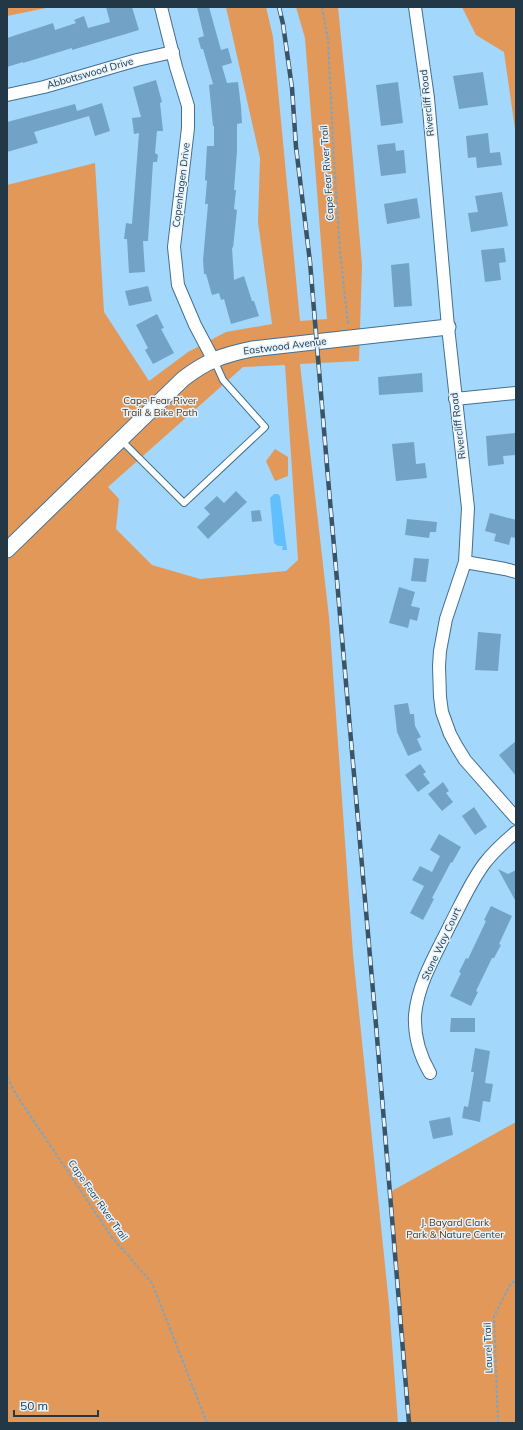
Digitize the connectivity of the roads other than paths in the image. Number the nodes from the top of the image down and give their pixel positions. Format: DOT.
graph roads {
  1 [pos="161,7"];
  2 [pos="415,7"];
  3 [pos="173,52"];
  4 [pos="7,95"];
  5 [pos="448,327"];
  6 [pos="213,359"];
  7 [pos="516,393"];
  8 [pos="455,399"];
  9 [pos="120,439"];
  10 [pos="7,550"];
  11 [pos="466,562"];
  12 [pos="516,572"];
  13 [pos="516,818"];
  14 [pos="516,832"];
  15 [pos="430,1073"];
  1 -- 3 [label="street, Copenhagen Drive"];
  2 -- 5 [label="street, Rivercliff Road"];
  3 -- 4 [label="street, Abbottswood Drive"];
  3 -- 6 [label="street, Copenhagen Drive"];
  5 -- 6 [label="street, Eastwood Avenue"];
  5 -- 8 [label="street, Rivercliff Road"];
  6 -- 9 [label="street, Eastwood Avenue"];
  6 -- 9 [label="lane"];
  7 -- 8 [label="street"];
  8 -- 11 [label="street, Rivercliff Road"];
  9 -- 10 [label="street, Eastwood Avenue"];
  11 -- 12 [label="street"];
  11 -- 13 [label="street, Rivercliff Road"];
  14 -- 15 [label="street, Stone Way Court"];
}
